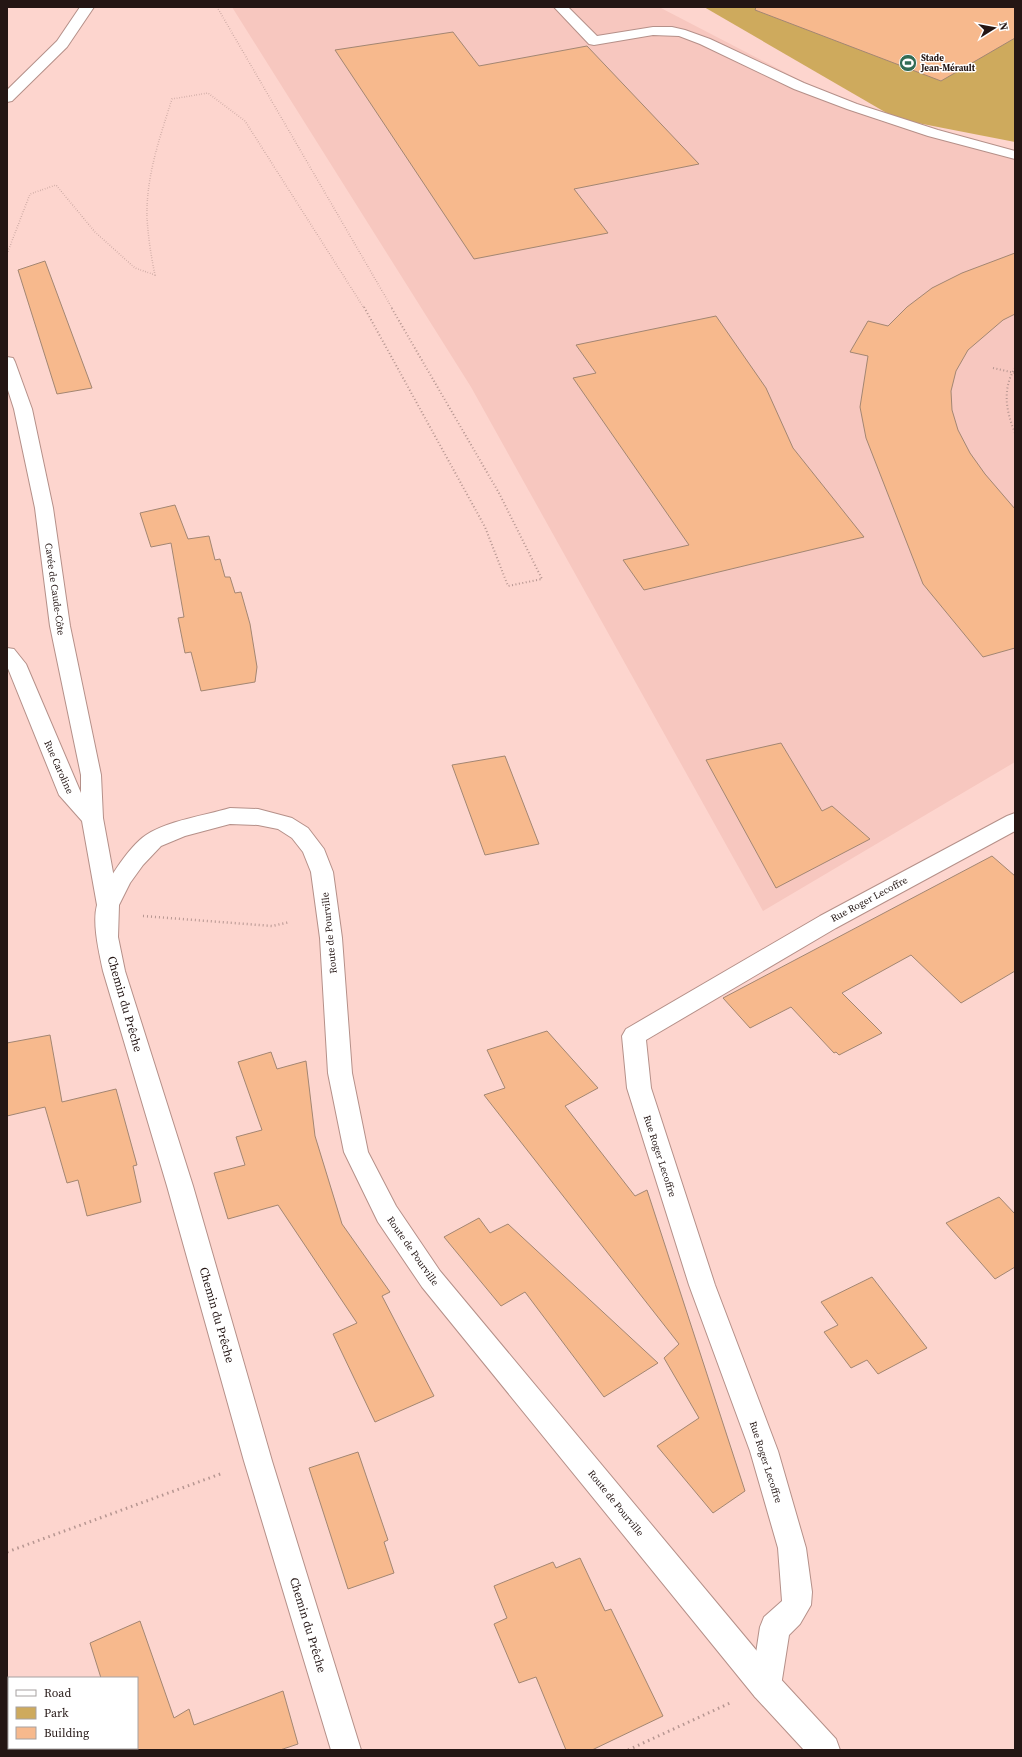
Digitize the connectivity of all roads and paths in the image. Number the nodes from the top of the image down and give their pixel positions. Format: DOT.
graph roads {
  1 [pos="87,7"];
  2 [pos="216,7"];
  3 [pos="561,7"];
  4 [pos="7,98"];
  5 [pos="1015,155"];
  6 [pos="7,254"];
  7 [pos="7,362"];
  8 [pos="993,368"];
  9 [pos="1015,368"];
  10 [pos="1013,373"];
  11 [pos="1015,434"];
  12 [pos="7,654"];
  13 [pos="92,818"];
  14 [pos="1015,821"];
  15 [pos="121,879"];
  16 [pos="108,905"];
  17 [pos="146,915"];
  18 [pos="290,922"];
  19 [pos="258,1461"];
  20 [pos="7,1552"];
  21 [pos="766,1686"];
  22 [pos="346,1750"];
  23 [pos="628,1750"];
  24 [pos="826,1750"];
  1 -- 4 [label="street"];
  2 -- 6 [label="path"];
  3 -- 5 [label="street"];
  7 -- 13 [label="street, Cavée de Caude-Côte"];
  8 -- 10 [label="path"];
  9 -- 10 [label="path"];
  10 -- 11 [label="path"];
  12 -- 13 [label="street, Rue Caroline"];
  13 -- 16 [label="street"];
  14 -- 21 [label="street, Rue Roger Lecoffre"];
  15 -- 16 [label="street, Chemin du Prêche"];
  15 -- 21 [label="street, Route de Pourville"];
  16 -- 19 [label="street, Chemin du Prêche"];
  17 -- 18 [label="path"];
  19 -- 20 [label="path"];
  19 -- 22 [label="street, Chemin du Prêche"];
  21 -- 23 [label="path"];
  21 -- 24 [label="street, Route de Pourville"];
}
